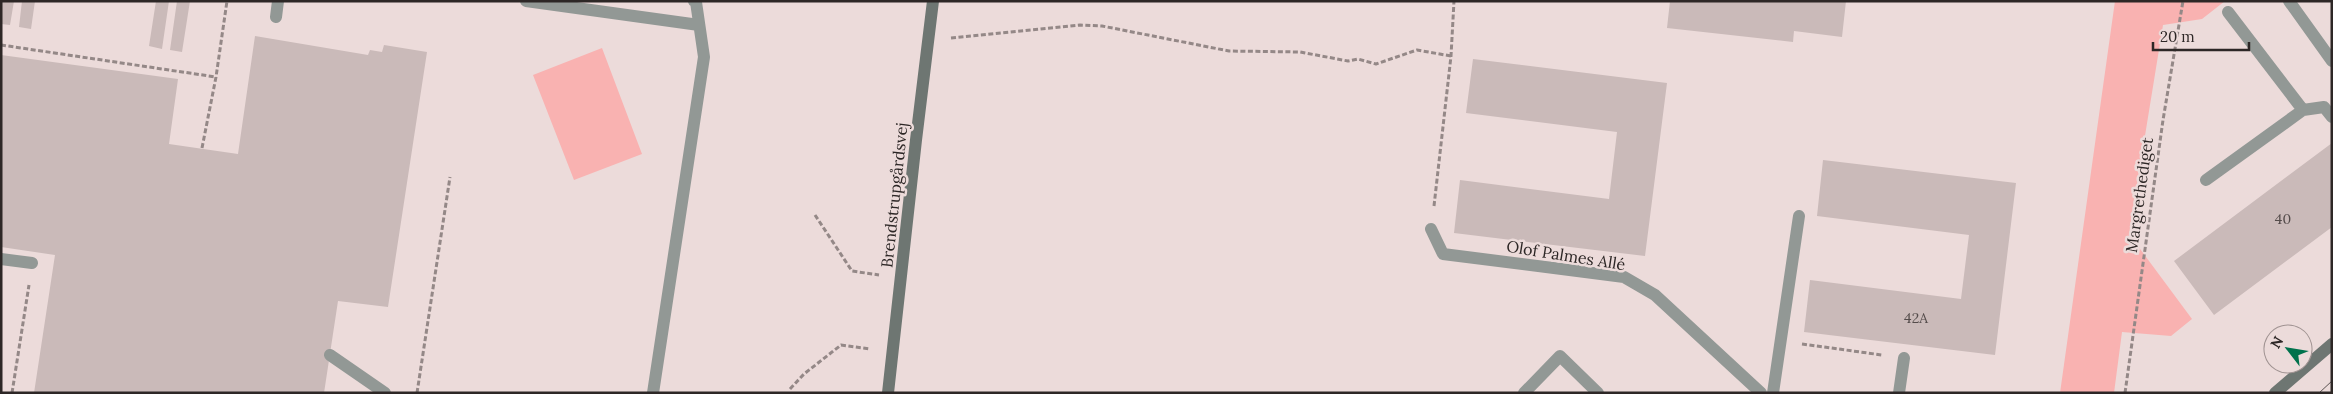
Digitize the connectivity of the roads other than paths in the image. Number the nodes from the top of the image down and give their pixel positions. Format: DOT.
graph roads {
  1 [pos="278,1"];
  2 [pos="526,1"];
  3 [pos="694,1"];
  4 [pos="933,1"];
  5 [pos="2289,1"];
  6 [pos="2228,12"];
  7 [pos="276,17"];
  8 [pos="699,25"];
  9 [pos="2332,61"];
  10 [pos="2302,110"];
  11 [pos="2332,117"];
  12 [pos="2206,180"];
  13 [pos="1800,216"];
  14 [pos="1431,229"];
  15 [pos="1,259"];
  16 [pos="32,263"];
  17 [pos="2332,344"];
  18 [pos="330,355"];
  19 [pos="1904,358"];
  20 [pos="384,393"];
  21 [pos="653,393"];
  22 [pos="888,393"];
  23 [pos="1524,393"];
  24 [pos="1598,393"];
  25 [pos="1761,393"];
  26 [pos="1773,393"];
  27 [pos="1899,393"];
  28 [pos="2275,393"];
  1 -- 7 [label="street"];
  2 -- 8 [label="street"];
  3 -- 8 [label="street"];
  4 -- 22 [label="street, Brendstrupgårdsvej"];
  5 -- 9 [label="street"];
  6 -- 10 [label="street"];
  8 -- 21 [label="street"];
  10 -- 11 [label="street"];
  10 -- 12 [label="street"];
  13 -- 26 [label="street"];
  14 -- 25 [label="street, Olof Palmes Allé"];
  15 -- 16 [label="street"];
  17 -- 28 [label="street"];
  18 -- 20 [label="street"];
  19 -- 27 [label="street"];
  23 -- 24 [label="street"];
}
